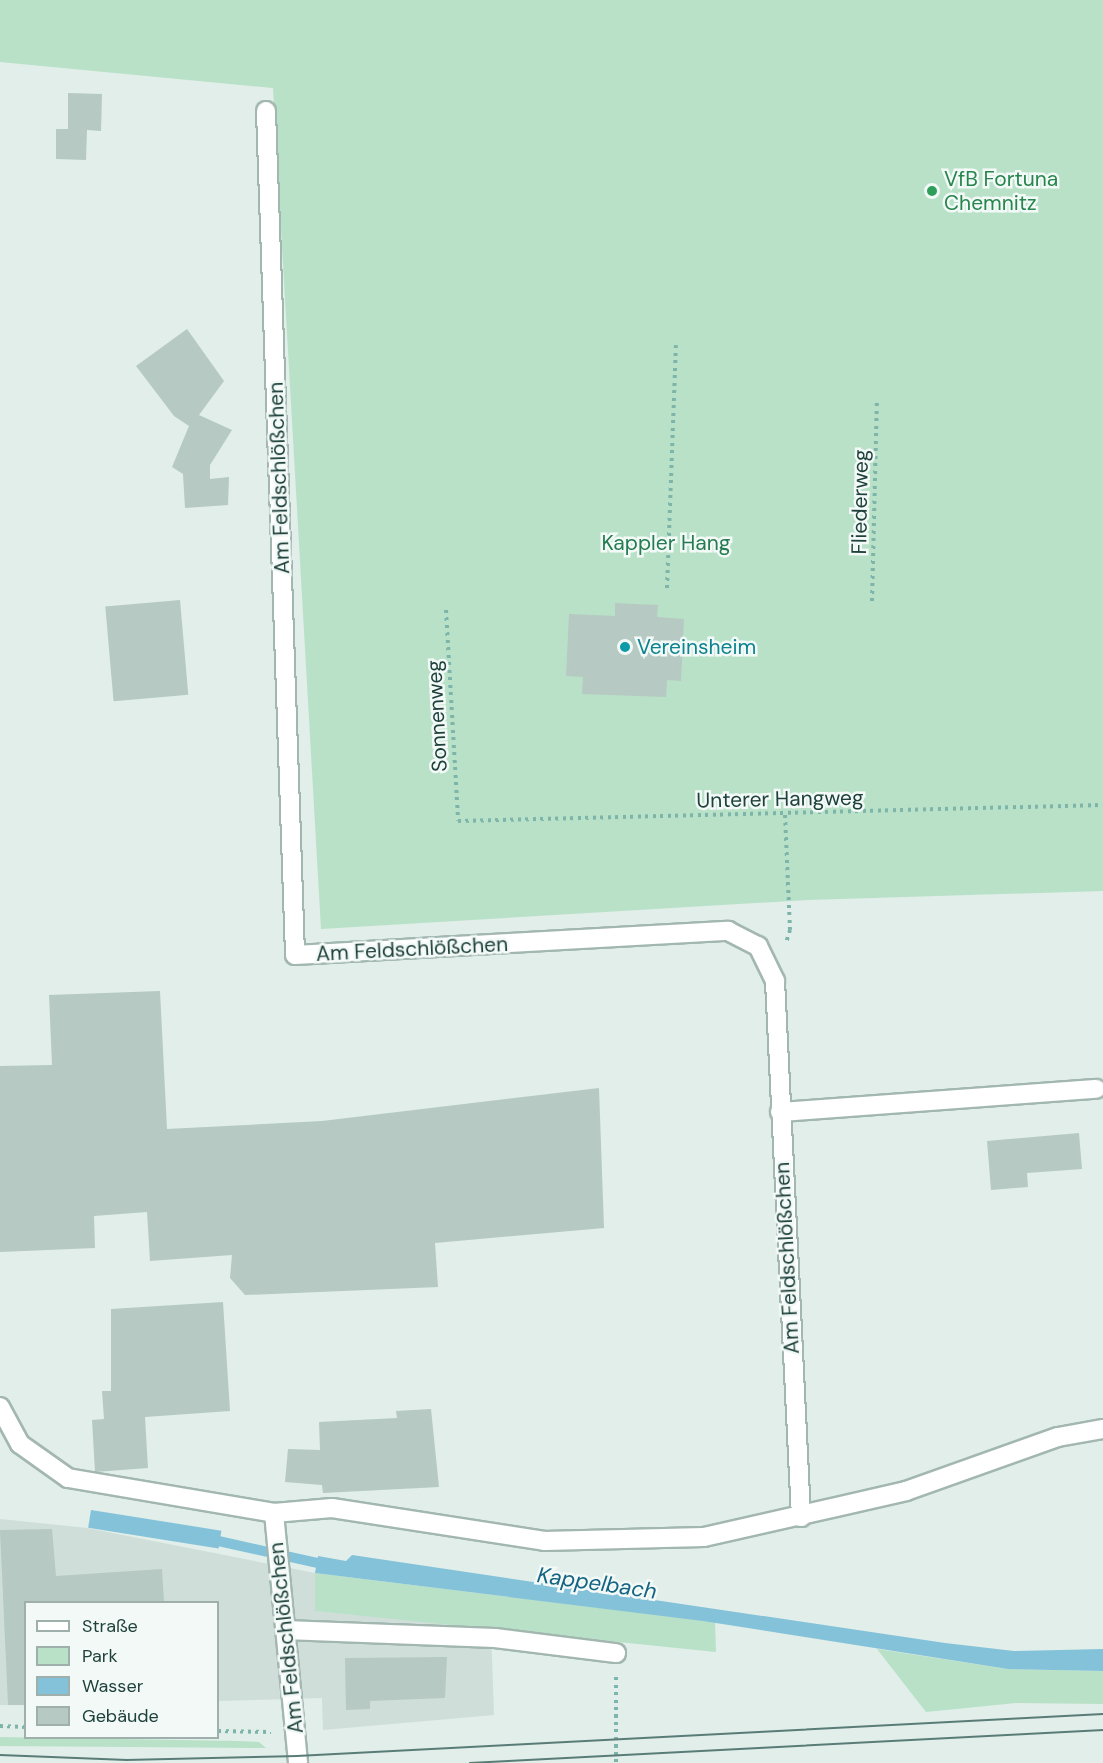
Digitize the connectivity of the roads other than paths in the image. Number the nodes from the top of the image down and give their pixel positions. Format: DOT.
graph roads {
  1 [pos="266,111"];
  2 [pos="1096,1089"];
  3 [pos="780,1112"];
  4 [pos="0,1407"];
  5 [pos="1103,1429"];
  6 [pos="274,1513"];
  7 [pos="801,1517"];
  8 [pos="285,1630"];
  9 [pos="616,1653"];
  10 [pos="298,1763"];
  1 -- 3 [label="street, Am Feldschlößchen"];
  2 -- 3 [label="street"];
  3 -- 7 [label="street, Am Feldschlößchen"];
  4 -- 6 [label="street, Am Feldschlößchen"];
  5 -- 7 [label="street, Am Feldschlößchen"];
  6 -- 7 [label="street, Am Feldschlößchen"];
  6 -- 8 [label="street, Am Feldschlößchen"];
  8 -- 9 [label="street"];
  8 -- 10 [label="street, Am Feldschlößchen"];
}
